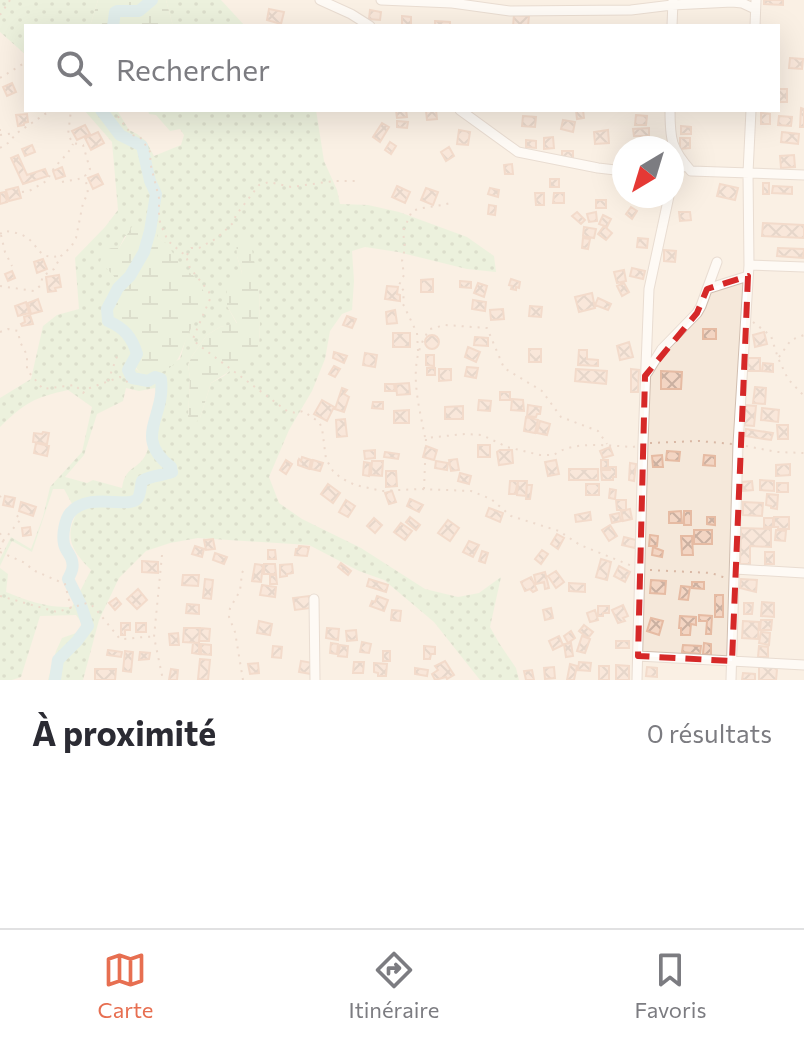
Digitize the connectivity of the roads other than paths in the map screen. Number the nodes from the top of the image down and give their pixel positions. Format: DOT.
graph roads {
  1 [pos="320,0"];
  2 [pos="381,0"];
  3 [pos="452,1"];
  4 [pos="672,2"];
  5 [pos="756,5"];
  6 [pos="367,24"];
  7 [pos="672,24"];
  8 [pos="463,112"];
  9 [pos="670,112"];
  10 [pos="751,112"];
  11 [pos="671,136"];
  12 [pos="684,164"];
  13 [pos="687,166"];
  14 [pos="684,167"];
  15 [pos="612,170"];
  16 [pos="748,173"];
  17 [pos="804,175"];
  18 [pos="666,208"];
  19 [pos="717,262"];
  20 [pos="749,265"];
  21 [pos="804,267"];
  22 [pos="748,276"];
  23 [pos="707,289"];
  24 [pos="645,376"];
  25 [pos="735,569"];
  26 [pos="804,573"];
  27 [pos="314,599"];
  28 [pos="638,656"];
  29 [pos="732,661"];
  30 [pos="804,665"];
  31 [pos="315,680"];
  32 [pos="637,680"];
  33 [pos="731,680"];
  1 -- 6 [label="street"];
  2 -- 3 [label="street"];
  3 -- 4 [label="street"];
  4 -- 5 [label="street"];
  4 -- 7 [label="street"];
  8 -- 15 [label="street"];
  9 -- 11 [label="street"];
  10 -- 16 [label="street"];
  12 -- 13 [label="street"];
  13 -- 14 [label="street"];
  13 -- 16 [label="street"];
  16 -- 17 [label="street"];
  16 -- 20 [label="street"];
  18 -- 24 [label="street"];
  19 -- 23 [label="street"];
  20 -- 21 [label="street"];
  20 -- 22 [label="street"];
  22 -- 23 [label="street"];
  22 -- 25 [label="street"];
  23 -- 24 [label="street"];
  24 -- 28 [label="street"];
  25 -- 26 [label="street"];
  25 -- 29 [label="street"];
  27 -- 31 [label="street"];
  28 -- 29 [label="street"];
  28 -- 32 [label="street"];
  29 -- 30 [label="street"];
  29 -- 33 [label="street"];
}
